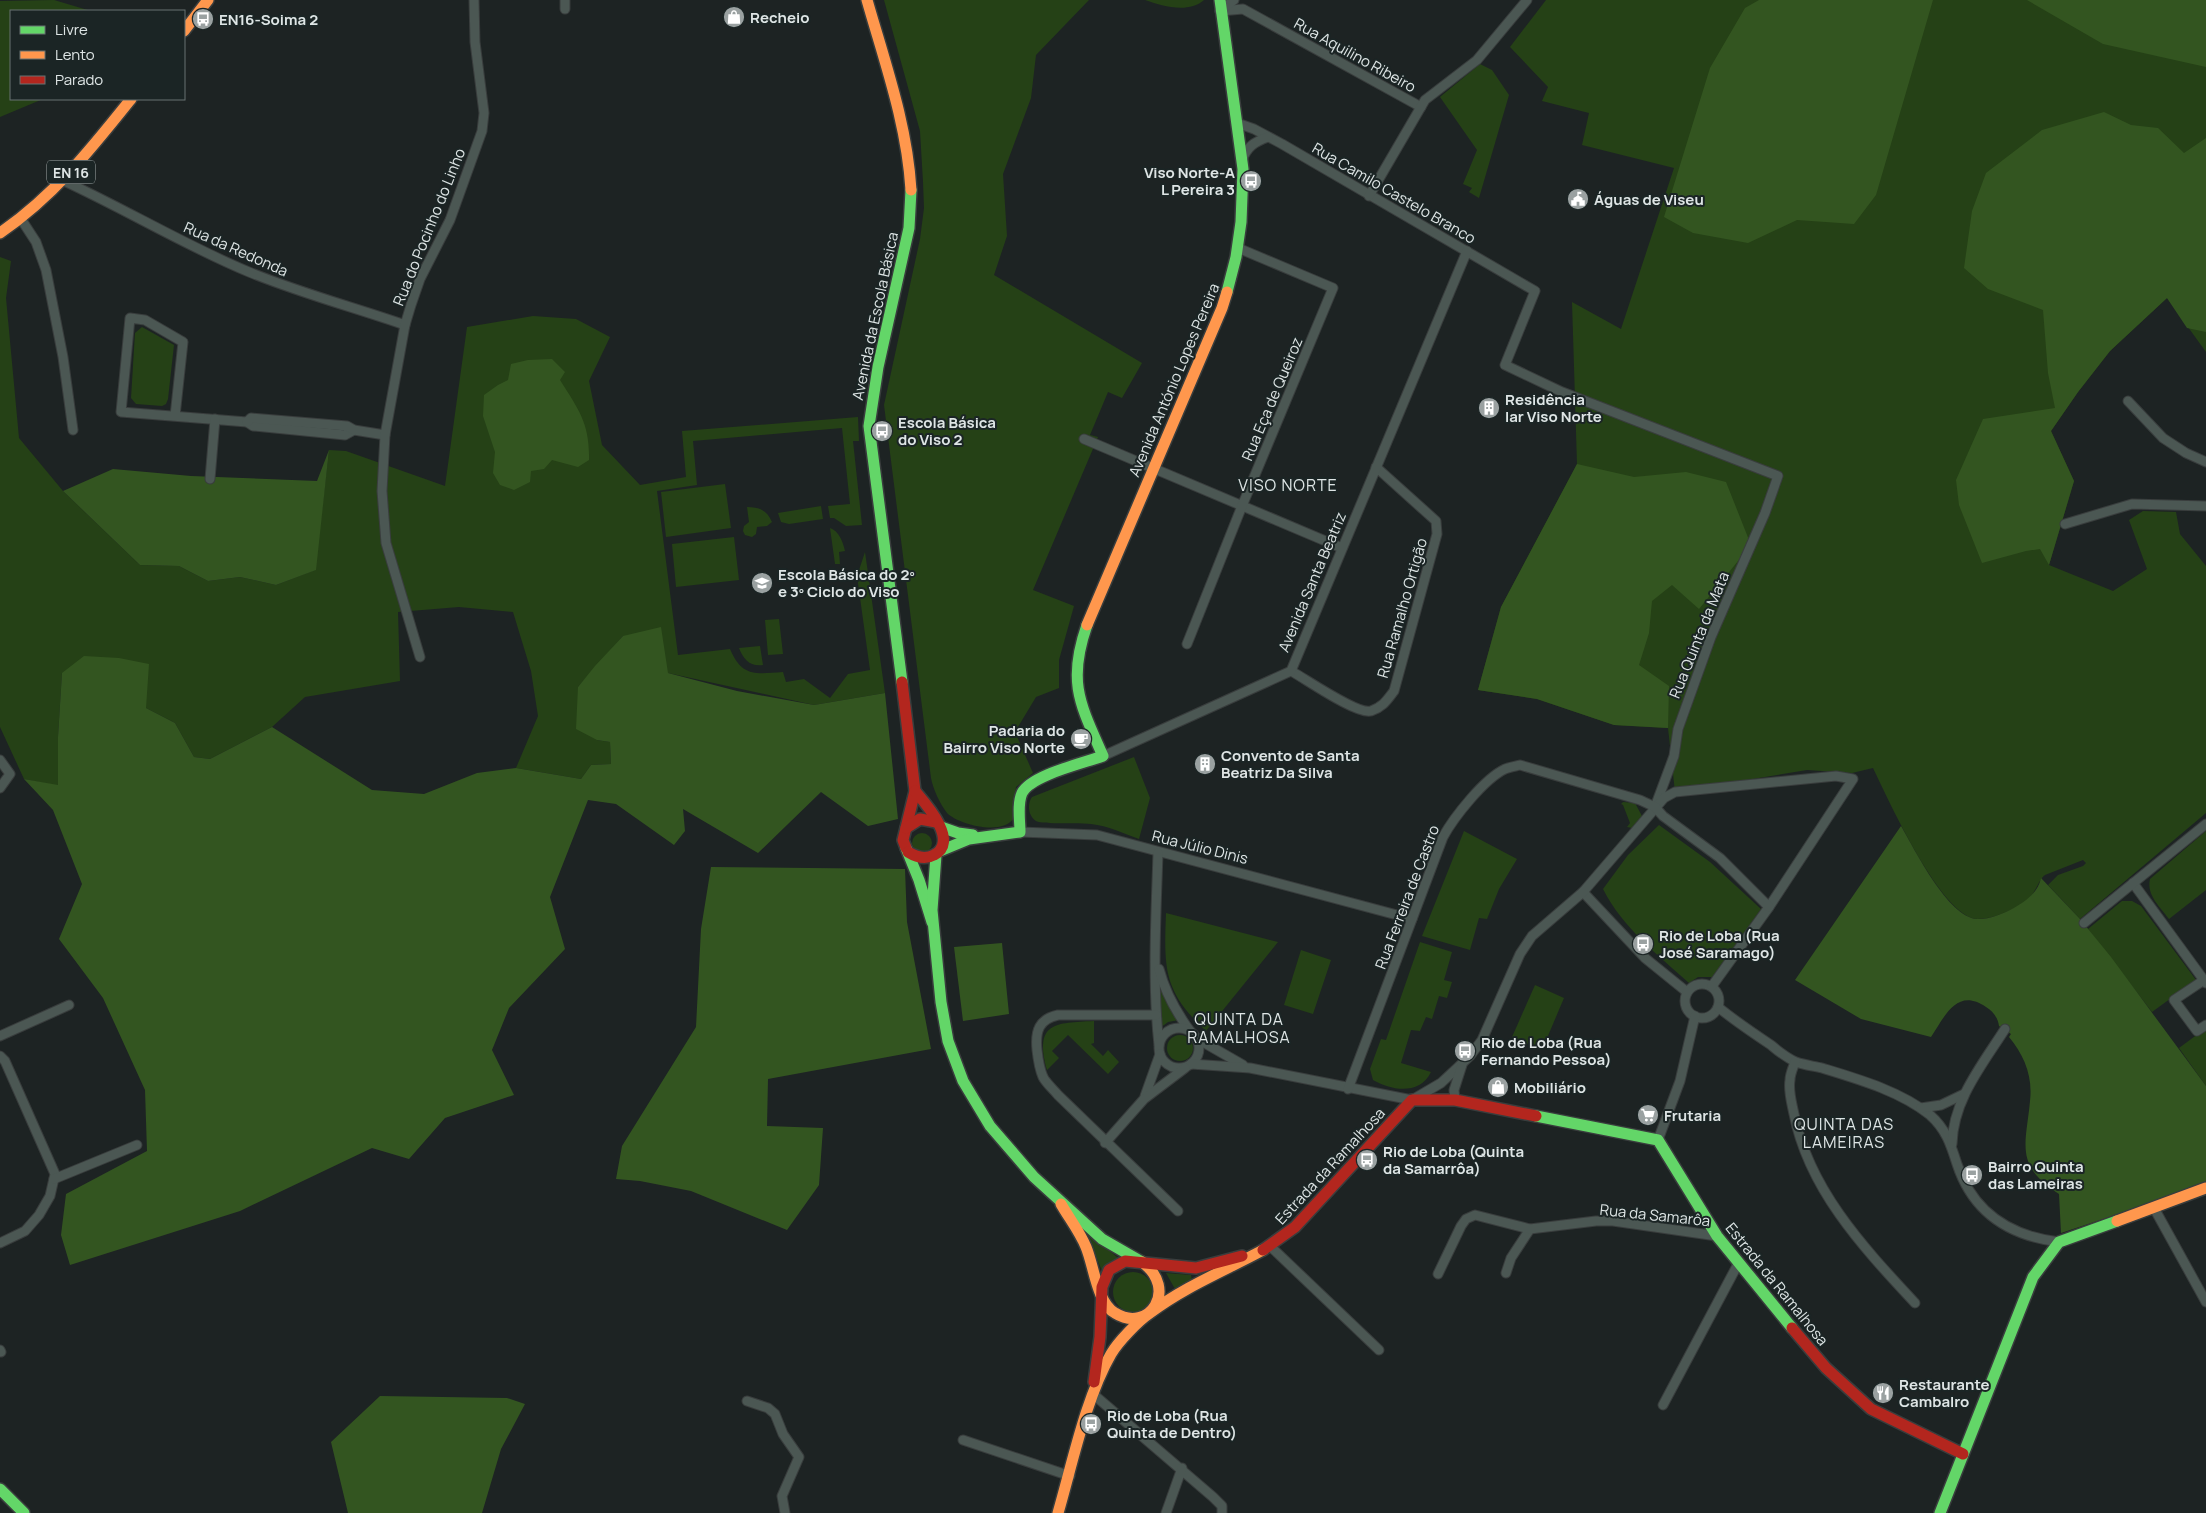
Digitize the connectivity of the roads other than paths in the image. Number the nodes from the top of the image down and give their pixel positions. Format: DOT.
graph roads {
  1 [pos="474,0"];
  2 [pos="867,0"];
  3 [pos="1234,0"];
  4 [pos="1527,0"];
  5 [pos="205,2"];
  6 [pos="1220,5"];
  7 [pos="185,30"];
  8 [pos="130,100"];
  9 [pos="1421,107"];
  10 [pos="1237,124"];
  11 [pos="1268,138"];
  12 [pos="1242,160"];
  13 [pos="64,181"];
  14 [pos="1369,196"];
  15 [pos="21,219"];
  16 [pos="0,233"];
  17 [pos="1238,248"];
  18 [pos="1467,251"];
  19 [pos="405,325"];
  20 [pos="2128,401"];
  21 [pos="175,416"];
  22 [pos="215,419"];
  23 [pos="73,430"];
  24 [pos="386,434"];
  25 [pos="1084,440"];
  26 [pos="2206,462"];
  27 [pos="1376,467"];
  28 [pos="1153,469"];
  29 [pos="1778,476"];
  30 [pos="210,479"];
  31 [pos="1242,506"];
  32 [pos="2206,506"];
  33 [pos="2065,524"];
  34 [pos="1342,548"];
  35 [pos="1187,644"];
  36 [pos="420,657"];
  37 [pos="1291,670"];
  38 [pos="1103,756"];
  39 [pos="0,760"];
  40 [pos="0,788"];
  41 [pos="915,791"];
  42 [pos="1655,807"];
  43 [pos="938,824"];
  44 [pos="2206,824"];
  45 [pos="906,828"];
  46 [pos="1020,832"];
  47 [pos="977,836"];
  48 [pos="908,852"];
  49 [pos="1158,852"];
  50 [pos="938,853"];
  51 [pos="2133,883"];
  52 [pos="1583,892"];
  53 [pos="1769,907"];
  54 [pos="1412,919"];
  55 [pos="932,922"];
  56 [pos="2084,923"];
  57 [pos="1155,955"];
  58 [pos="2205,981"];
  59 [pos="1712,986"];
  60 [pos="1687,992"];
  61 [pos="69,1005"];
  62 [pos="1718,1007"];
  63 [pos="1156,1016"];
  64 [pos="1695,1016"];
  65 [pos="2206,1024"];
  66 [pos="2005,1029"];
  67 [pos="1193,1034"];
  68 [pos="0,1036"];
  69 [pos="1159,1045"];
  70 [pos="1160,1054"];
  71 [pos="0,1056"];
  72 [pos="1795,1062"];
  73 [pos="1464,1063"];
  74 [pos="1189,1065"];
  75 [pos="1250,1068"];
  76 [pos="1348,1089"];
  77 [pos="1964,1094"];
  78 [pos="1144,1099"];
  79 [pos="1412,1100"];
  80 [pos="1455,1100"];
  81 [pos="1921,1108"];
  82 [pos="1658,1140"];
  83 [pos="1105,1142"];
  84 [pos="137,1145"];
  85 [pos="1952,1149"];
  86 [pos="54,1178"];
  87 [pos="2206,1188"];
  88 [pos="1061,1204"];
  89 [pos="2154,1208"];
  90 [pos="1178,1211"];
  91 [pos="1530,1228"];
  92 [pos="1717,1236"];
  93 [pos="2059,1242"];
  94 [pos="0,1243"];
  95 [pos="1269,1247"];
  96 [pos="1143,1264"];
  97 [pos="1738,1264"];
  98 [pos="1506,1273"];
  99 [pos="1438,1274"];
  100 [pos="1102,1296"];
  101 [pos="2206,1302"];
  102 [pos="1914,1303"];
  103 [pos="1149,1313"];
  104 [pos="1379,1350"];
  105 [pos="1093,1394"];
  106 [pos="748,1401"];
  107 [pos="1663,1405"];
  108 [pos="963,1440"];
  109 [pos="1963,1454"];
  110 [pos="1182,1468"];
  111 [pos="1070,1476"];
  112 [pos="0,1489"];
  113 [pos="24,1513"];
  114 [pos="785,1513"];
  115 [pos="1058,1513"];
  116 [pos="1166,1513"];
  117 [pos="1222,1513"];
  118 [pos="1940,1513"];
  1 -- 19 [label="street, Rua do Pocinho do Linho"];
  2 -- 41 [label="street, Avenida da Escola Básica"];
  3 -- 6 [label="street"];
  4 -- 9 [label="street"];
  5 -- 7 [label="street"];
  6 -- 9 [label="street, Rua Aquilino Ribeiro"];
  6 -- 10 [label="street, Avenida António Lopes Pereira"];
  8 -- 13 [label="street, EN 16"];
  9 -- 14 [label="street"];
  10 -- 11 [label="street, Rua Camilo Castelo Branco"];
  10 -- 12 [label="street, Avenida António Lopes Pereira"];
  11 -- 12 [label="street"];
  11 -- 14 [label="street, Rua Camilo Castelo Branco"];
  12 -- 17 [label="street, Avenida António Lopes Pereira"];
  13 -- 15 [label="street, EN 16"];
  13 -- 19 [label="street, Rua da Redonda"];
  14 -- 18 [label="street, Rua Camilo Castelo Branco"];
  15 -- 16 [label="street, EN 16"];
  15 -- 23 [label="street"];
  17 -- 28 [label="street, Avenida António Lopes Pereira"];
  17 -- 31 [label="street, Rua Eça de Queiroz"];
  18 -- 27 [label="street, Avenida Santa Beatriz"];
  18 -- 29 [label="street, Rua Camilo Castelo Branco"];
  19 -- 24 [label="street, Rua do Pocinho do Linho"];
  20 -- 26 [label="street"];
  21 -- 21 [label="street"];
  21 -- 22 [label="street"];
  22 -- 24 [label="street"];
  22 -- 30 [label="street"];
  24 -- 36 [label="street, Rua do Pocinho do Linho"];
  25 -- 28 [label="street"];
  27 -- 34 [label="street, Avenida Santa Beatriz"];
  27 -- 37 [label="street, Rua Ramalho Ortigão"];
  28 -- 31 [label="street"];
  28 -- 38 [label="street, Avenida António Lopes Pereira"];
  29 -- 42 [label="street, Rua Quinta da Mata"];
  31 -- 34 [label="street"];
  31 -- 35 [label="street, Rua Eça de Queiroz"];
  32 -- 33 [label="street"];
  34 -- 37 [label="street, Avenida Santa Beatriz"];
  37 -- 38 [label="street, Avenida Santa Beatriz"];
  38 -- 46 [label="street, Avenida Santa Beatriz"];
  39 -- 40 [label="street"];
  41 -- 43 [label="street, Avenida da Escola Básica"];
  41 -- 45 [label="street, Avenida da Escola Básica"];
  42 -- 52 [label="street"];
  42 -- 53 [label="street"];
  42 -- 53 [label="street"];
  42 -- 54 [label="street, Rua Ferreira de Castro"];
  43 -- 45 [label="street"];
  43 -- 47 [label="street, Rua Júlio Dinis"];
  43 -- 50 [label="street, Avenida da Escola Básica"];
  44 -- 51 [label="street"];
  45 -- 48 [label="street, Avenida da Escola Básica"];
  46 -- 47 [label="street, Rua Júlio Dinis"];
  46 -- 49 [label="street, Rua Júlio Dinis"];
  47 -- 50 [label="street, Rua Júlio Dinis"];
  48 -- 50 [label="street"];
  48 -- 55 [label="street, Avenida da Escola Básica"];
  49 -- 54 [label="street, Rua Júlio Dinis"];
  49 -- 57 [label="street"];
  50 -- 55 [label="street, Avenida da Escola Básica"];
  51 -- 56 [label="street"];
  51 -- 58 [label="street"];
  52 -- 60 [label="street"];
  52 -- 73 [label="street"];
  53 -- 59 [label="street"];
  54 -- 76 [label="street, Rua Ferreira de Castro"];
  55 -- 88 [label="street, Avenida da Escola Básica"];
  57 -- 63 [label="street"];
  57 -- 67 [label="street"];
  58 -- 65 [label="street"];
  59 -- 60 [label="street"];
  59 -- 62 [label="street"];
  60 -- 64 [label="street"];
  61 -- 68 [label="street"];
  62 -- 64 [label="street"];
  62 -- 72 [label="street"];
  63 -- 69 [label="street"];
  63 -- 83 [label="street"];
  64 -- 82 [label="street"];
  66 -- 77 [label="street"];
  67 -- 69 [label="street"];
  67 -- 74 [label="street"];
  67 -- 75 [label="street"];
  69 -- 70 [label="street"];
  70 -- 74 [label="street"];
  70 -- 78 [label="street"];
  71 -- 86 [label="street"];
  72 -- 81 [label="street"];
  72 -- 102 [label="street"];
  73 -- 79 [label="street"];
  73 -- 80 [label="street"];
  74 -- 75 [label="street"];
  74 -- 78 [label="street"];
  75 -- 76 [label="street, Estrada da Ramalhosa"];
  76 -- 79 [label="street, Estrada da Ramalhosa"];
  77 -- 81 [label="street"];
  77 -- 85 [label="street"];
  78 -- 83 [label="street"];
  79 -- 80 [label="street, Estrada da Ramalhosa"];
  79 -- 95 [label="street, Estrada da Ramalhosa"];
  80 -- 82 [label="street, Estrada da Ramalhosa"];
  81 -- 85 [label="street"];
  82 -- 92 [label="street, Estrada da Ramalhosa"];
  83 -- 90 [label="street"];
  84 -- 86 [label="street"];
  85 -- 93 [label="street"];
  86 -- 94 [label="street"];
  87 -- 89 [label="street"];
  88 -- 96 [label="street, Avenida da Escola Básica"];
  88 -- 100 [label="street, Avenida da Escola Básica"];
  89 -- 93 [label="street"];
  89 -- 101 [label="street"];
  91 -- 92 [label="street, Rua da Samarôa"];
  91 -- 98 [label="street"];
  91 -- 99 [label="street, Rua da Samarôa"];
  92 -- 97 [label="street, Estrada da Ramalhosa"];
  93 -- 109 [label="street"];
  95 -- 96 [label="street, Estrada da Ramalhosa"];
  95 -- 103 [label="street, Estrada da Ramalhosa"];
  95 -- 104 [label="street"];
  96 -- 100 [label="street"];
  96 -- 103 [label="street, Avenida da Escola Básica"];
  97 -- 107 [label="street"];
  97 -- 109 [label="street, Estrada da Ramalhosa"];
  100 -- 103 [label="street, Avenida da Escola Básica"];
  100 -- 105 [label="street"];
  103 -- 105 [label="street"];
  105 -- 110 [label="street"];
  105 -- 111 [label="street"];
  106 -- 114 [label="street"];
  108 -- 111 [label="street"];
  109 -- 118 [label="street"];
  110 -- 116 [label="street"];
  110 -- 117 [label="street"];
  111 -- 115 [label="street"];
  112 -- 113 [label="street"];
}
